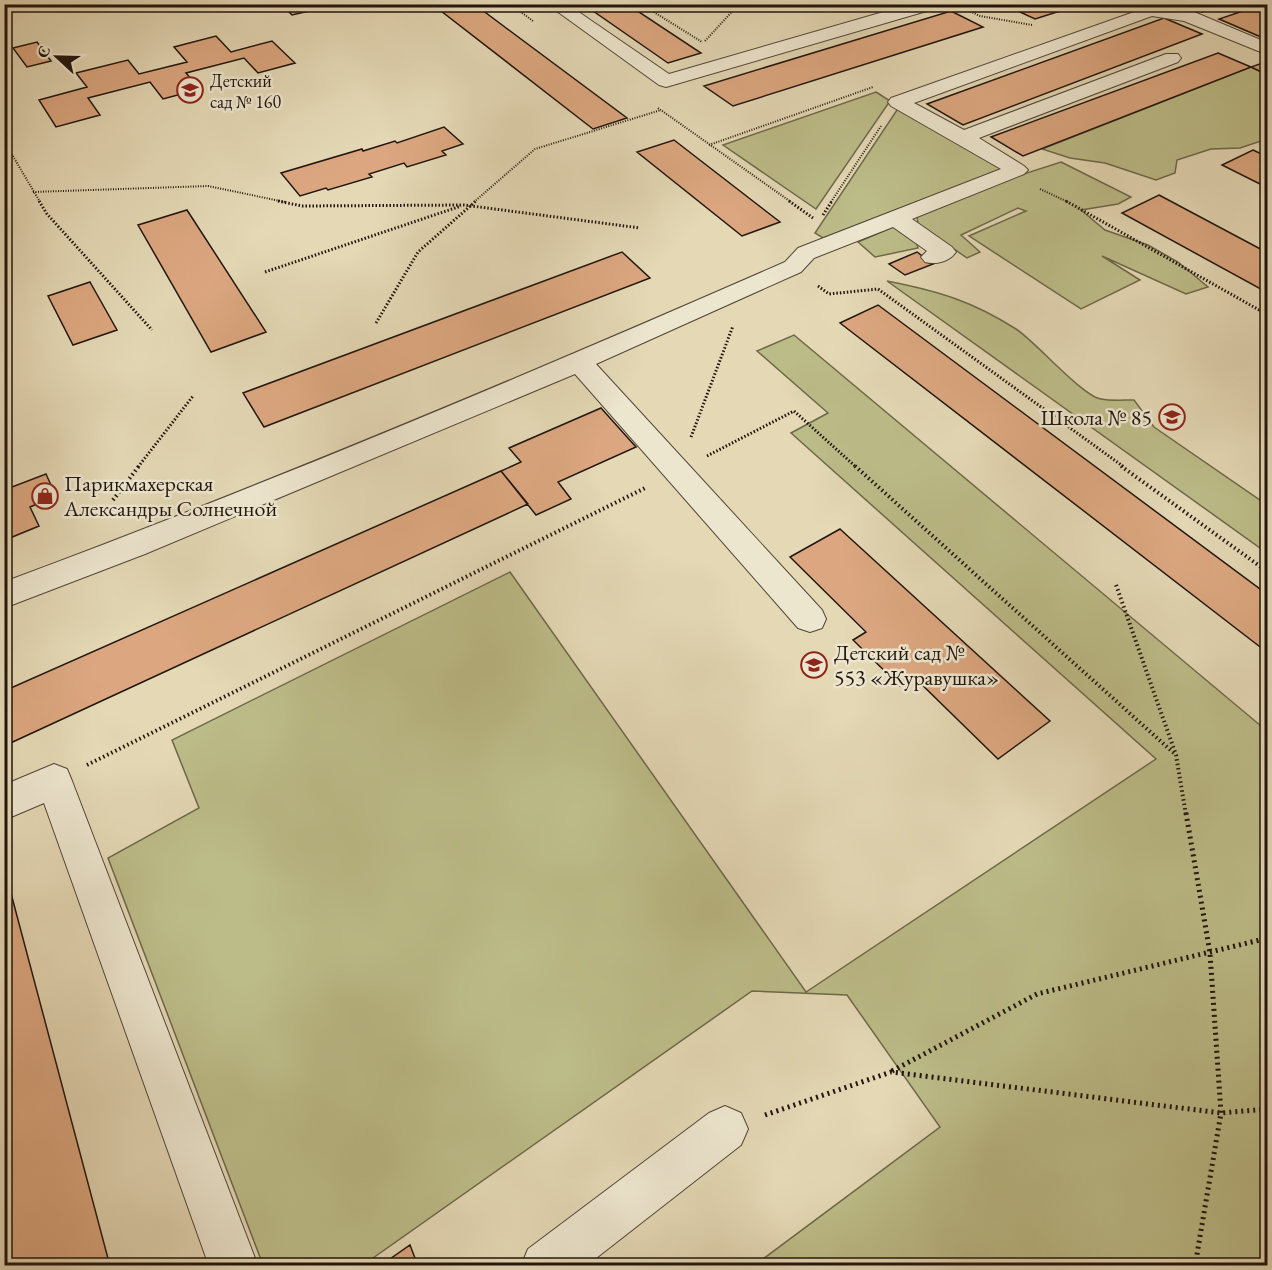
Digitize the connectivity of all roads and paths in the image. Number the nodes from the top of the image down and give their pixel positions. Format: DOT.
graph roads {
  1 [pos="28,4"];
  2 [pos="510,4"];
  3 [pos="555,4"];
  4 [pos="641,4"];
  5 [pos="956,4"];
  6 [pos="1254,4"];
  7 [pos="925,5"];
  8 [pos="1268,10"];
  9 [pos="4,18"];
  10 [pos="538,25"];
  11 [pos="1035,27"];
  12 [pos="703,43"];
  13 [pos="1268,50"];
  14 [pos="1172,58"];
  15 [pos="873,86"];
  16 [pos="898,102"];
  17 [pos="652,104"];
  18 [pos="661,111"];
  19 [pos="963,137"];
  20 [pos="4,141"];
  21 [pos="1003,175"];
  22 [pos="33,192"];
  23 [pos="464,205"];
  24 [pos="470,206"];
  25 [pos="895,218"];
  26 [pos="639,228"];
  27 [pos="933,257"];
  28 [pos="793,267"];
  29 [pos="265,273"];
  30 [pos="748,286"];
  31 [pos="1268,315"];
  32 [pos="376,323"];
  33 [pos="152,330"];
  34 [pos="579,362"];
  35 [pos="193,396"];
  36 [pos="678,471"];
  37 [pos="113,500"];
  38 [pos="1268,572"];
  39 [pos="1116,585"];
  40 [pos="4,595"];
  41 [pos="810,619"];
  42 [pos="1176,754"];
  43 [pos="54,782"];
  44 [pos="4,803"];
  45 [pos="1268,938"];
  46 [pos="1210,953"];
  47 [pos="891,1072"];
  48 [pos="1268,1109"];
  49 [pos="1221,1113"];
  50 [pos="725,1129"];
  51 [pos="234,1266"];
  52 [pos="545,1266"];
  53 [pos="1195,1266"];
  1 -- 9 [label="path"];
  2 -- 10 [label="path"];
  3 -- 7 [label="lane"];
  4 -- 12 [label="path"];
  5 -- 11 [label="path"];
  6 -- 8 [label="lane"];
  13 -- 16 [label="lane"];
  14 -- 19 [label="lane"];
  15 -- 16 [label="path"];
  16 -- 18 [label="path"];
  16 -- 19 [label="lane"];
  17 -- 18 [label="path"];
  18 -- 24 [label="path"];
  19 -- 21 [label="lane"];
  20 -- 22 [label="path"];
  21 -- 25 [label="lane"];
  21 -- 31 [label="path"];
  22 -- 23 [label="path"];
  22 -- 33 [label="path"];
  23 -- 24 [label="path"];
  23 -- 29 [label="path"];
  24 -- 26 [label="path"];
  24 -- 32 [label="path"];
  25 -- 27 [label="lane"];
  25 -- 28 [label="lane"];
  28 -- 30 [label="lane"];
  28 -- 38 [label="path"];
  30 -- 34 [label="lane"];
  30 -- 36 [label="path"];
  34 -- 36 [label="lane"];
  34 -- 40 [label="lane"];
  35 -- 37 [label="path"];
  36 -- 41 [label="lane"];
  36 -- 42 [label="path"];
  36 -- 43 [label="path"];
  39 -- 42 [label="path"];
  42 -- 46 [label="path"];
  43 -- 44 [label="lane"];
  43 -- 51 [label="lane"];
  45 -- 46 [label="path"];
  46 -- 47 [label="path"];
  46 -- 49 [label="path"];
  47 -- 49 [label="path"];
  47 -- 50 [label="path"];
  48 -- 49 [label="path"];
  49 -- 53 [label="path"];
  50 -- 52 [label="lane"];
}
